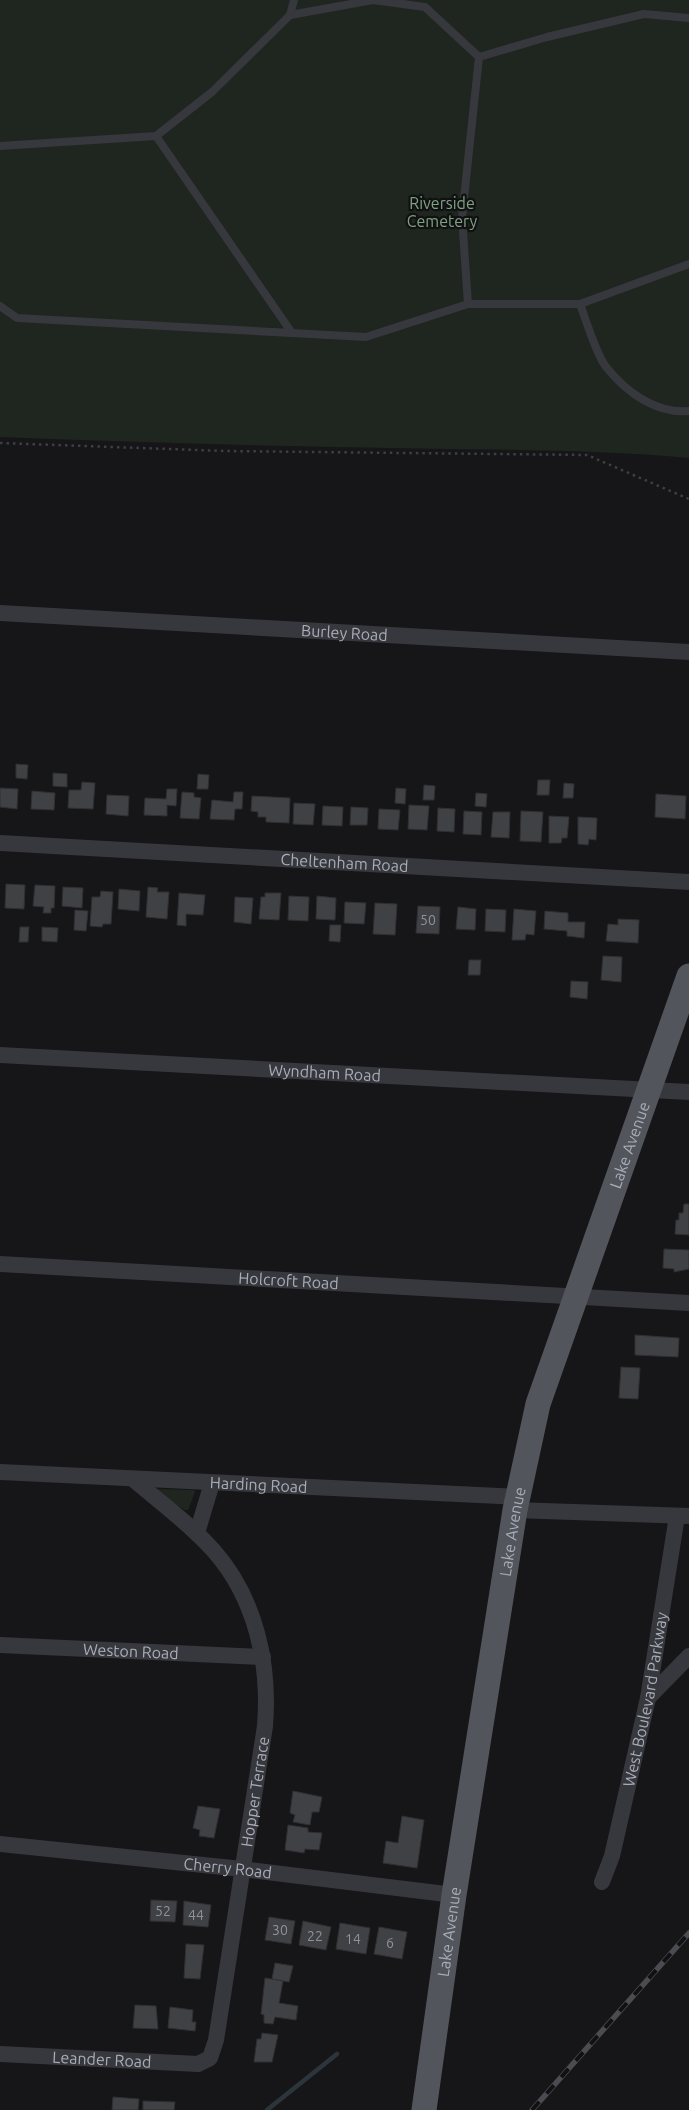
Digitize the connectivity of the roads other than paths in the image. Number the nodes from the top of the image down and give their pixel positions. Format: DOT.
graph roads {
  1 [pos="294,0"];
  2 [pos="290,15"];
  3 [pos="689,18"];
  4 [pos="479,57"];
  5 [pos="156,136"];
  6 [pos="0,146"];
  7 [pos="689,264"];
  8 [pos="468,304"];
  9 [pos="580,304"];
  10 [pos="0,306"];
  11 [pos="292,333"];
  12 [pos="689,410"];
  13 [pos="0,613"];
  14 [pos="689,652"];
  15 [pos="0,843"];
  16 [pos="689,882"];
  17 [pos="689,976"];
  18 [pos="0,1055"];
  19 [pos="648,1090"];
  20 [pos="689,1092"];
  21 [pos="0,1264"];
  22 [pos="576,1296"];
  23 [pos="689,1303"];
  24 [pos="0,1472"];
  25 [pos="134,1480"];
  26 [pos="212,1483"];
  27 [pos="516,1504"];
  28 [pos="683,1516"];
  29 [pos="197,1533"];
  30 [pos="0,1645"];
  31 [pos="689,1656"];
  32 [pos="263,1657"];
  33 [pos="648,1698"];
  34 [pos="0,1844"];
  35 [pos="242,1869"];
  36 [pos="602,1882"];
  37 [pos="454,1895"];
  38 [pos="0,2054"];
  39 [pos="204,2063"];
  40 [pos="424,2110"];
  1 -- 2 [label="lane"];
  2 -- 4 [label="lane"];
  2 -- 5 [label="lane"];
  3 -- 4 [label="lane"];
  4 -- 8 [label="lane"];
  5 -- 6 [label="lane"];
  5 -- 11 [label="lane"];
  7 -- 9 [label="lane"];
  8 -- 9 [label="lane"];
  8 -- 11 [label="lane"];
  9 -- 12 [label="lane"];
  10 -- 11 [label="lane"];
  13 -- 14 [label="street, Burley Road"];
  15 -- 16 [label="street, Cheltenham Road"];
  17 -- 19 [label="main road, Lake Avenue"];
  18 -- 19 [label="street, Wyndham Road"];
  19 -- 20 [label="street, Wyndham Road"];
  19 -- 22 [label="main road, Lake Avenue"];
  21 -- 22 [label="street, Holcroft Road"];
  22 -- 23 [label="street, Holcroft Road"];
  22 -- 27 [label="main road, Lake Avenue"];
  24 -- 25 [label="street, Harding Road"];
  25 -- 26 [label="street, Harding Road"];
  25 -- 29 [label="street, Hopper Terrace"];
  26 -- 27 [label="street, Harding Road"];
  26 -- 29 [label="street"];
  27 -- 28 [label="street, Harding Road"];
  27 -- 37 [label="main road, Lake Avenue"];
  28 -- 33 [label="street, West Boulevard Parkway"];
  29 -- 32 [label="street, Hopper Terrace"];
  30 -- 32 [label="street, Weston Road"];
  31 -- 33 [label="street"];
  32 -- 35 [label="street, Hopper Terrace"];
  33 -- 36 [label="street, West Boulevard Parkway"];
  34 -- 35 [label="street, Cherry Road"];
  35 -- 37 [label="street, Cherry Road"];
  35 -- 39 [label="street, Hopper Terrace"];
  37 -- 40 [label="main road, Lake Avenue"];
  38 -- 39 [label="street, Leander Road"];
}
